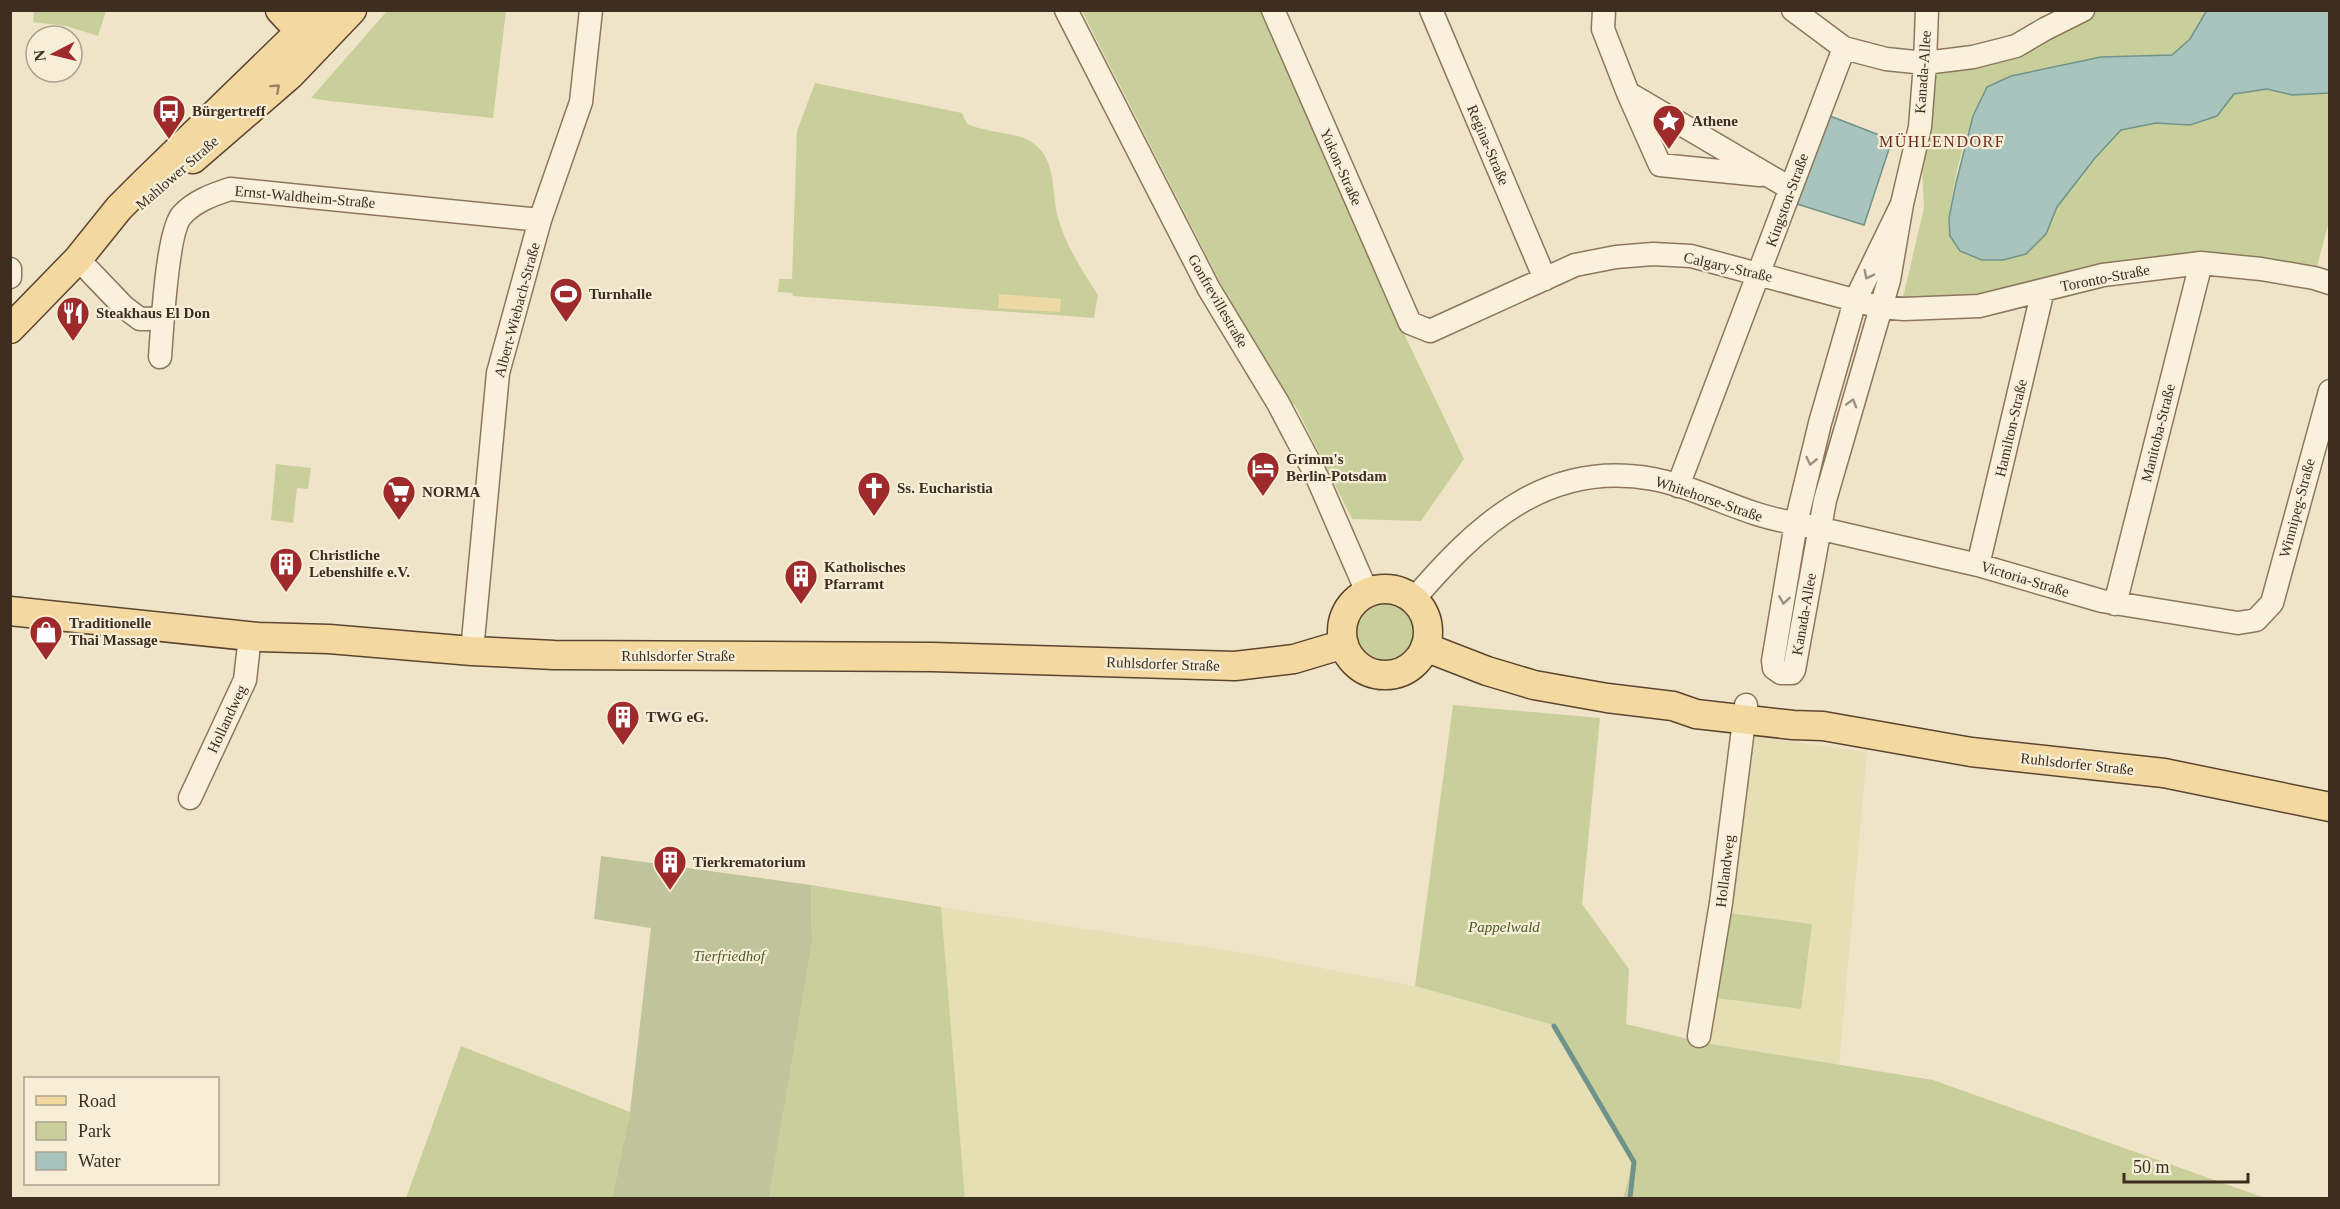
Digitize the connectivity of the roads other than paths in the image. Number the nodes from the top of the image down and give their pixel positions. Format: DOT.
graph roads {
  1 [pos="280,10"];
  2 [pos="322,10"];
  3 [pos="352,10"];
  4 [pos="591,10"];
  5 [pos="1066,10"];
  6 [pos="1273,10"];
  7 [pos="1431,10"];
  8 [pos="1604,10"];
  9 [pos="1793,10"];
  10 [pos="1927,10"];
  11 [pos="2083,10"];
  12 [pos="308,40"];
  13 [pos="1844,48"];
  14 [pos="1925,63"];
  15 [pos="1628,93"];
  16 [pos="1768,176"];
  17 [pos="1790,188"];
  18 [pos="1902,204"];
  19 [pos="540,220"];
  20 [pos="78,259"];
  21 [pos="2201,263"];
  22 [pos="10,269"];
  23 [pos="1759,274"];
  24 [pos="10,277"];
  25 [pos="1545,279"];
  26 [pos="2330,283"];
  27 [pos="2043,290"];
  28 [pos="1855,301"];
  29 [pos="1880,307"];
  30 [pos="163,318"];
  31 [pos="1410,323"];
  32 [pos="10,328"];
  33 [pos="160,357"];
  34 [pos="2330,391"];
  35 [pos="1678,486"];
  36 [pos="1796,523"];
  37 [pos="1818,529"];
  38 [pos="1978,565"];
  39 [pos="1367,592"];
  40 [pos="1414,599"];
  41 [pos="2115,604"];
  42 [pos="10,611"];
  43 [pos="2256,621"];
  44 [pos="249,636"];
  45 [pos="1344,644"];
  46 [pos="1425,647"];
  47 [pos="472,651"];
  48 [pos="1745,712"];
  49 [pos="190,798"];
  50 [pos="2330,807"];
  51 [pos="1699,1036"];
  1 -- 12 [label="main road"];
  2 -- 12 [label="main road, Mahlower Straße"];
  3 -- 12 [label="main road, Mahlower Straße"];
  4 -- 19 [label="street, Albert-Wiebach-Straße"];
  5 -- 39 [label="street, Gonfrevillestraße"];
  6 -- 31 [label="street, Yukon-Straße"];
  7 -- 25 [label="street, Regina-Straße"];
  8 -- 15 [label="street"];
  9 -- 13 [label="street"];
  10 -- 14 [label="street, Kanada-Allee"];
  11 -- 14 [label="street"];
  12 -- 20 [label="main road, Mahlower Straße"];
  13 -- 14 [label="street"];
  13 -- 17 [label="street, Kingston-Straße"];
  14 -- 18 [label="street, Kanada-Allee"];
  15 -- 16 [label="street"];
  15 -- 16 [label="street"];
  16 -- 17 [label="street"];
  17 -- 23 [label="street, Kingston-Straße"];
  18 -- 28 [label="street, Kanada-Allee, one-way"];
  18 -- 29 [label="street, Kanada-Allee"];
  19 -- 30 [label="street, Ernst-Waldheim-Straße"];
  19 -- 47 [label="street, Albert-Wiebach-Straße"];
  20 -- 30 [label="street"];
  20 -- 32 [label="main road, Mahlower Straße"];
  21 -- 26 [label="street, Toronto-Straße"];
  21 -- 27 [label="street, Toronto-Straße"];
  21 -- 41 [label="street, Manitoba-Straße"];
  22 -- 24 [label="street"];
  23 -- 25 [label="street, Calgary-Straße"];
  23 -- 28 [label="street, Calgary-Straße"];
  23 -- 35 [label="street, Kingston-Straße"];
  25 -- 31 [label="street, Calgary-Straße"];
  27 -- 29 [label="street, Toronto-Straße"];
  27 -- 38 [label="street, Hamilton-Straße"];
  28 -- 29 [label="street, Calgary-Straße"];
  28 -- 36 [label="street, Kanada-Allee, one-way"];
  37 -- 29 [label="street, Kanada-Allee, one-way"];
  30 -- 33 [label="street, Ernst-Waldheim-Straße"];
  34 -- 43 [label="street, Winnipeg-Straße"];
  35 -- 36 [label="street, Whitehorse-Straße"];
  35 -- 40 [label="street, Whitehorse-Straße"];
  36 -- 37 [label="street, Victoria-Straße"];
  36 -- 37 [label="street, Kanada-Allee, one-way"];
  37 -- 38 [label="street, Victoria-Straße"];
  38 -- 41 [label="street, Victoria-Straße"];
  39 -- 40 [label="main road"];
  39 -- 45 [label="main road"];
  40 -- 46 [label="main road"];
  41 -- 43 [label="street, Victoria-Straße"];
  42 -- 44 [label="main road, Ruhlsdorfer Straße"];
  44 -- 47 [label="main road, Ruhlsdorfer Straße"];
  44 -- 49 [label="street, Hollandweg"];
  45 -- 46 [label="main road"];
  45 -- 47 [label="main road, Ruhlsdorfer Straße"];
  46 -- 48 [label="main road, Ruhlsdorfer Straße"];
  48 -- 50 [label="main road, Ruhlsdorfer Straße"];
  48 -- 51 [label="street, Hollandweg"];
}
